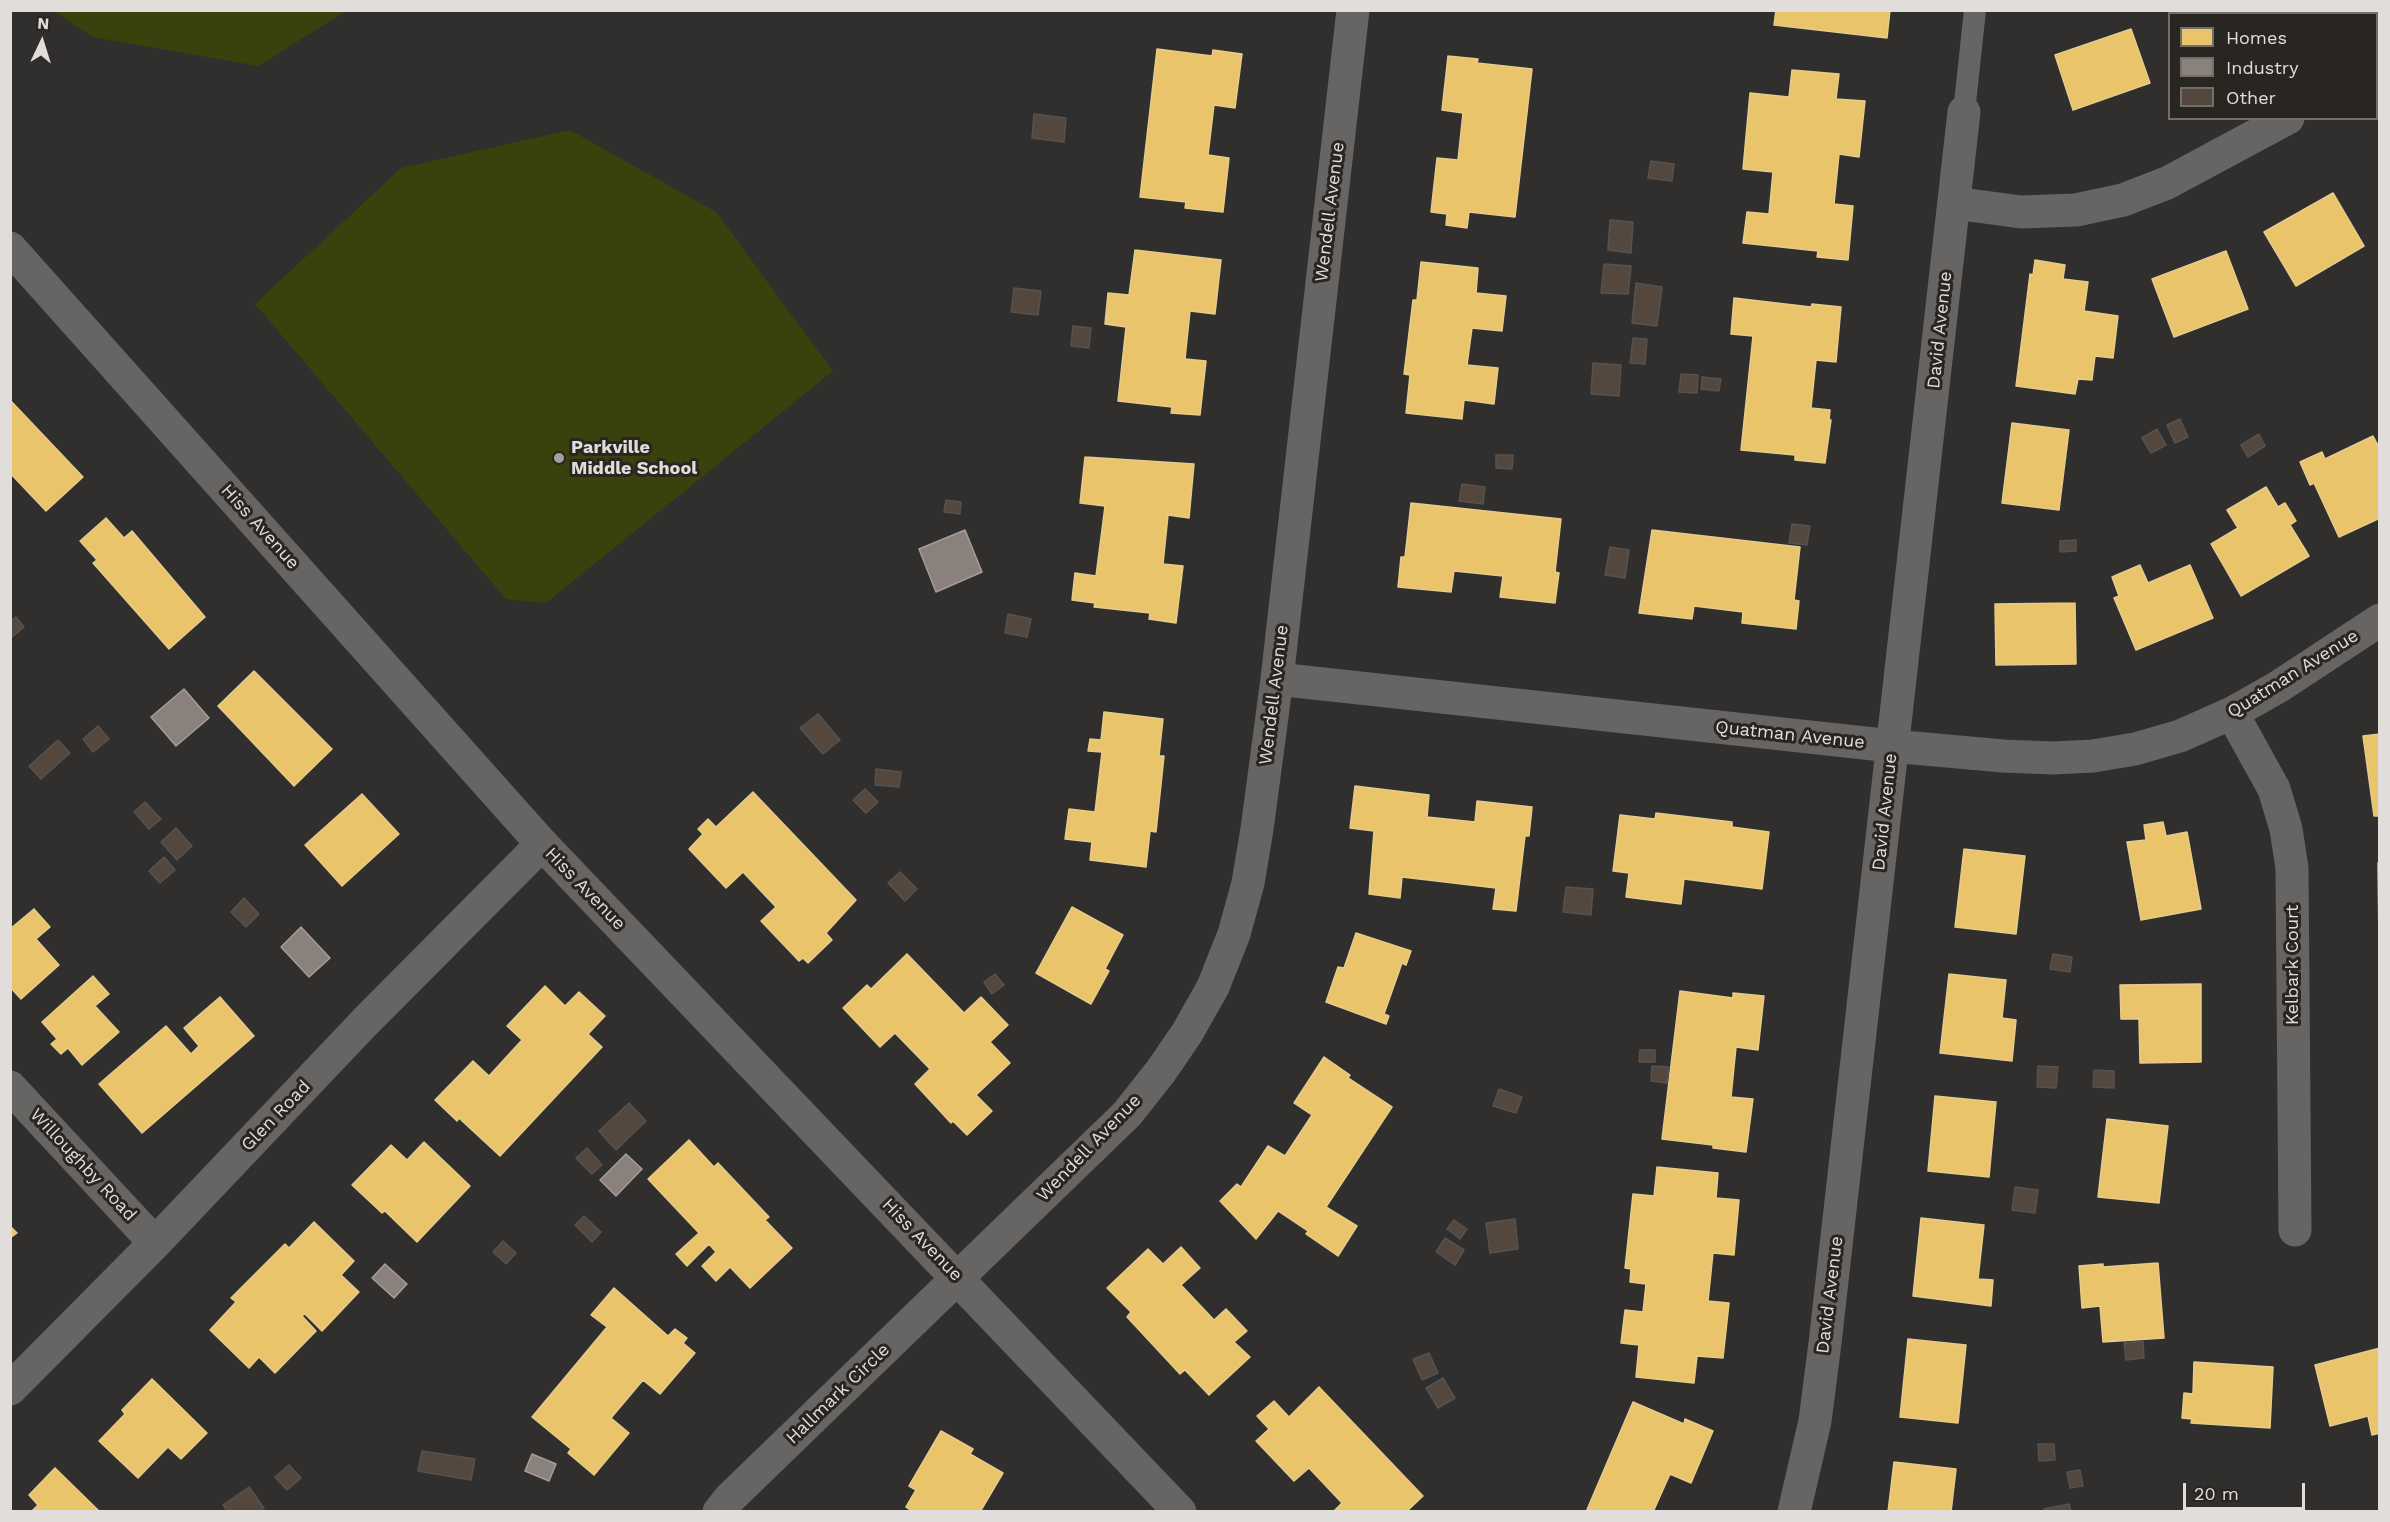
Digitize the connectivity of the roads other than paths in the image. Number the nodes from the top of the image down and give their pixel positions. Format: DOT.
graph roads {
  1 [pos="1353,10"];
  2 [pos="1975,10"];
  3 [pos="1965,112"];
  4 [pos="2284,120"];
  5 [pos="1954,203"];
  6 [pos="10,248"];
  7 [pos="2379,620"];
  8 [pos="1277,679"];
  9 [pos="2232,713"];
  10 [pos="1892,746"];
  11 [pos="543,844"];
  12 [pos="10,1087"];
  13 [pos="2295,1230"];
  14 [pos="155,1243"];
  15 [pos="958,1278"];
  16 [pos="10,1389"];
  17 [pos="719,1512"];
  18 [pos="1180,1512"];
  19 [pos="1794,1512"];
  1 -- 8 [label="street, Wendell Avenue"];
  2 -- 3 [label="lane"];
  3 -- 5 [label="street, David Avenue"];
  4 -- 5 [label="street"];
  5 -- 10 [label="street, David Avenue"];
  6 -- 11 [label="street, Hiss Avenue"];
  7 -- 9 [label="street, Quatman Avenue"];
  8 -- 10 [label="street, Quatman Avenue"];
  8 -- 15 [label="street, Wendell Avenue"];
  9 -- 10 [label="street, Quatman Avenue"];
  9 -- 13 [label="street, Kelbark Court"];
  10 -- 19 [label="street, David Avenue"];
  11 -- 14 [label="street, Glen Road"];
  11 -- 15 [label="street, Hiss Avenue"];
  12 -- 14 [label="street, Willoughby Road"];
  14 -- 16 [label="street, Glen Road"];
  15 -- 17 [label="street, Hallmark Circle"];
  15 -- 18 [label="street, Hiss Avenue"];
}
